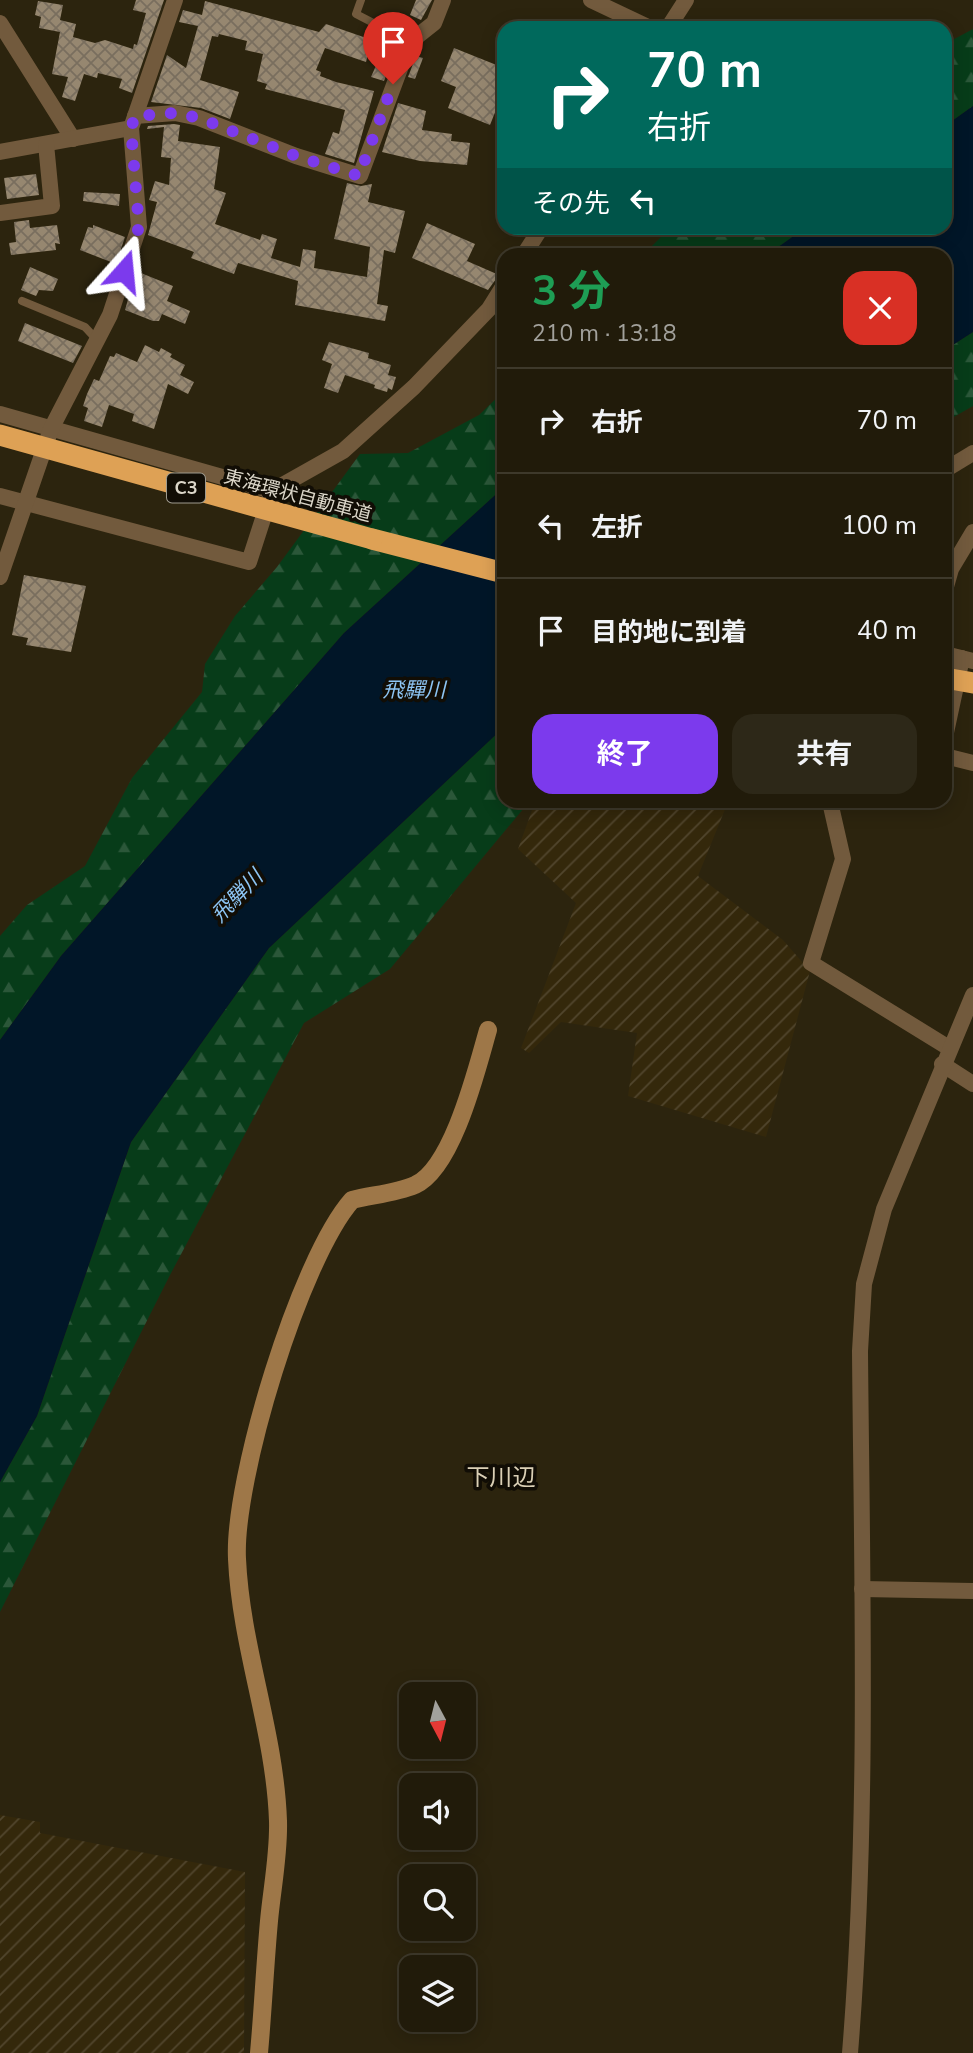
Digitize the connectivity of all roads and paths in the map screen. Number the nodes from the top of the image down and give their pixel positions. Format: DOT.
graph roads {
  1 [pos="175,0"];
  2 [pos="361,0"];
  3 [pos="443,0"];
  4 [pos="591,0"];
  5 [pos="686,0"];
  6 [pos="635,21"];
  7 [pos="672,21"];
  8 [pos="0,23"];
  9 [pos="410,43"];
  10 [pos="133,122"];
  11 [pos="73,139"];
  12 [pos="46,144"];
  13 [pos="0,152"];
  14 [pos="0,213"];
  15 [pos="497,296"];
  16 [pos="22,301"];
  17 [pos="97,340"];
  18 [pos="0,414"];
  19 [pos="51,429"];
  20 [pos="0,435"];
  21 [pos="973,453"];
  22 [pos="952,466"];
  23 [pos="272,491"];
  24 [pos="0,496"];
  25 [pos="25,503"];
  26 [pos="973,532"];
  27 [pos="952,567"];
  28 [pos="497,571"];
  29 [pos="1,572"];
  30 [pos="967,660"];
  31 [pos="952,679"];
  32 [pos="973,683"];
  33 [pos="952,712"];
  34 [pos="952,758"];
  35 [pos="973,763"];
  36 [pos="831,808"];
  37 [pos="973,995"];
  38 [pos="488,1030"];
  39 [pos="949,1048"];
  40 [pos="942,1064"];
  41 [pos="973,1084"];
  42 [pos="862,1589"];
  43 [pos="973,1591"];
  44 [pos="259,2053"];
  45 [pos="850,2053"];
  1 -- 10 [label="street"];
  2 -- 9 [label="lane"];
  3 -- 9 [label="street"];
  4 -- 6 [label="street"];
  5 -- 7 [label="street"];
  8 -- 11 [label="street"];
  9 -- 10 [label="street"];
  10 -- 11 [label="street"];
  10 -- 17 [label="street"];
  11 -- 12 [label="street"];
  12 -- 13 [label="street"];
  12 -- 14 [label="street"];
  15 -- 23 [label="street"];
  16 -- 17 [label="lane"];
  17 -- 19 [label="street"];
  18 -- 19 [label="street"];
  19 -- 23 [label="street"];
  19 -- 25 [label="street"];
  20 -- 28 [label="highway, 東海環状自動車道 / C3, bridge"];
  21 -- 22 [label="street"];
  23 -- 25 [label="street"];
  24 -- 25 [label="street"];
  25 -- 29 [label="street"];
  26 -- 27 [label="street"];
  30 -- 33 [label="street"];
  31 -- 32 [label="highway, bridge"];
  34 -- 35 [label="street"];
  36 -- 39 [label="street"];
  37 -- 39 [label="street"];
  38 -- 44 [label="street"];
  39 -- 40 [label="street"];
  40 -- 41 [label="street"];
  40 -- 42 [label="street"];
  42 -- 43 [label="street"];
  42 -- 45 [label="street"];
}
